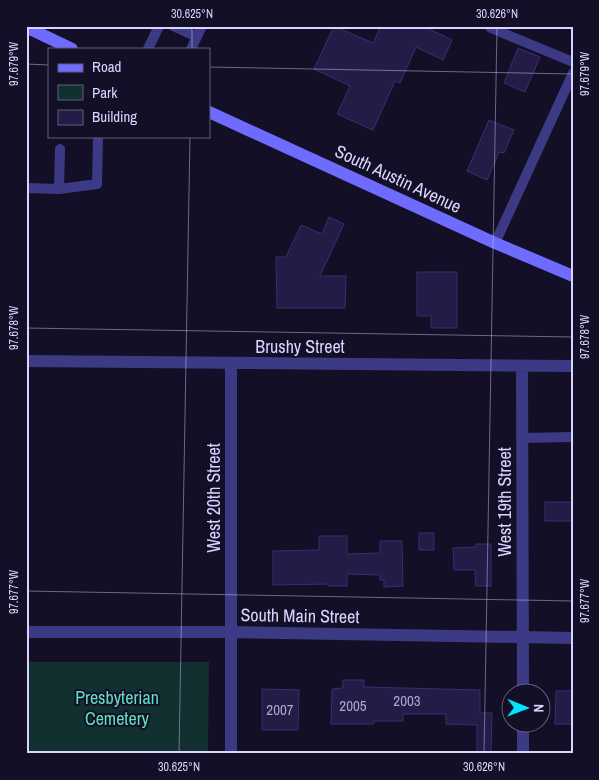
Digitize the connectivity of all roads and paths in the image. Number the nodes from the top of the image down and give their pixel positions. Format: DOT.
graph roads {
  1 [pos="159,26"];
  2 [pos="173,26"];
  3 [pos="202,26"];
  4 [pos="26,27"];
  5 [pos="491,28"];
  6 [pos="197,37"];
  7 [pos="65,47"];
  8 [pos="148,48"];
  9 [pos="192,48"];
  10 [pos="573,62"];
  11 [pos="573,73"];
  12 [pos="210,112"];
  13 [pos="98,138"];
  14 [pos="60,149"];
  15 [pos="26,188"];
  16 [pos="59,189"];
  17 [pos="495,244"];
  18 [pos="573,276"];
  19 [pos="26,361"];
  20 [pos="231,364"];
  21 [pos="522,366"];
  22 [pos="573,366"];
  23 [pos="573,437"];
  24 [pos="523,438"];
  25 [pos="26,632"];
  26 [pos="231,632"];
  27 [pos="523,637"];
  28 [pos="573,638"];
  29 [pos="523,682"];
  30 [pos="523,732"];
  31 [pos="231,754"];
  32 [pos="523,754"];
  1 -- 8 [label="lane"];
  2 -- 6 [label="lane"];
  3 -- 6 [label="lane"];
  4 -- 7 [label="main road"];
  5 -- 10 [label="lane"];
  6 -- 9 [label="lane"];
  11 -- 17 [label="lane"];
  12 -- 17 [label="main road, South Austin Avenue"];
  13 -- 16 [label="lane"];
  14 -- 16 [label="lane"];
  15 -- 16 [label="lane"];
  17 -- 18 [label="main road, South Austin Avenue"];
  19 -- 20 [label="street, Brushy Street"];
  20 -- 21 [label="street, Brushy Street"];
  20 -- 26 [label="street, West 20th Street"];
  21 -- 22 [label="street, Brushy Street"];
  21 -- 24 [label="street, West 19th Street"];
  23 -- 24 [label="lane"];
  24 -- 27 [label="street, West 19th Street"];
  25 -- 26 [label="street, South Main Street"];
  26 -- 27 [label="street, South Main Street"];
  26 -- 31 [label="street, West 20th Street"];
  27 -- 28 [label="street, South Main Street"];
  27 -- 29 [label="street, West 19th Street"];
  30 -- 32 [label="street"];
}
